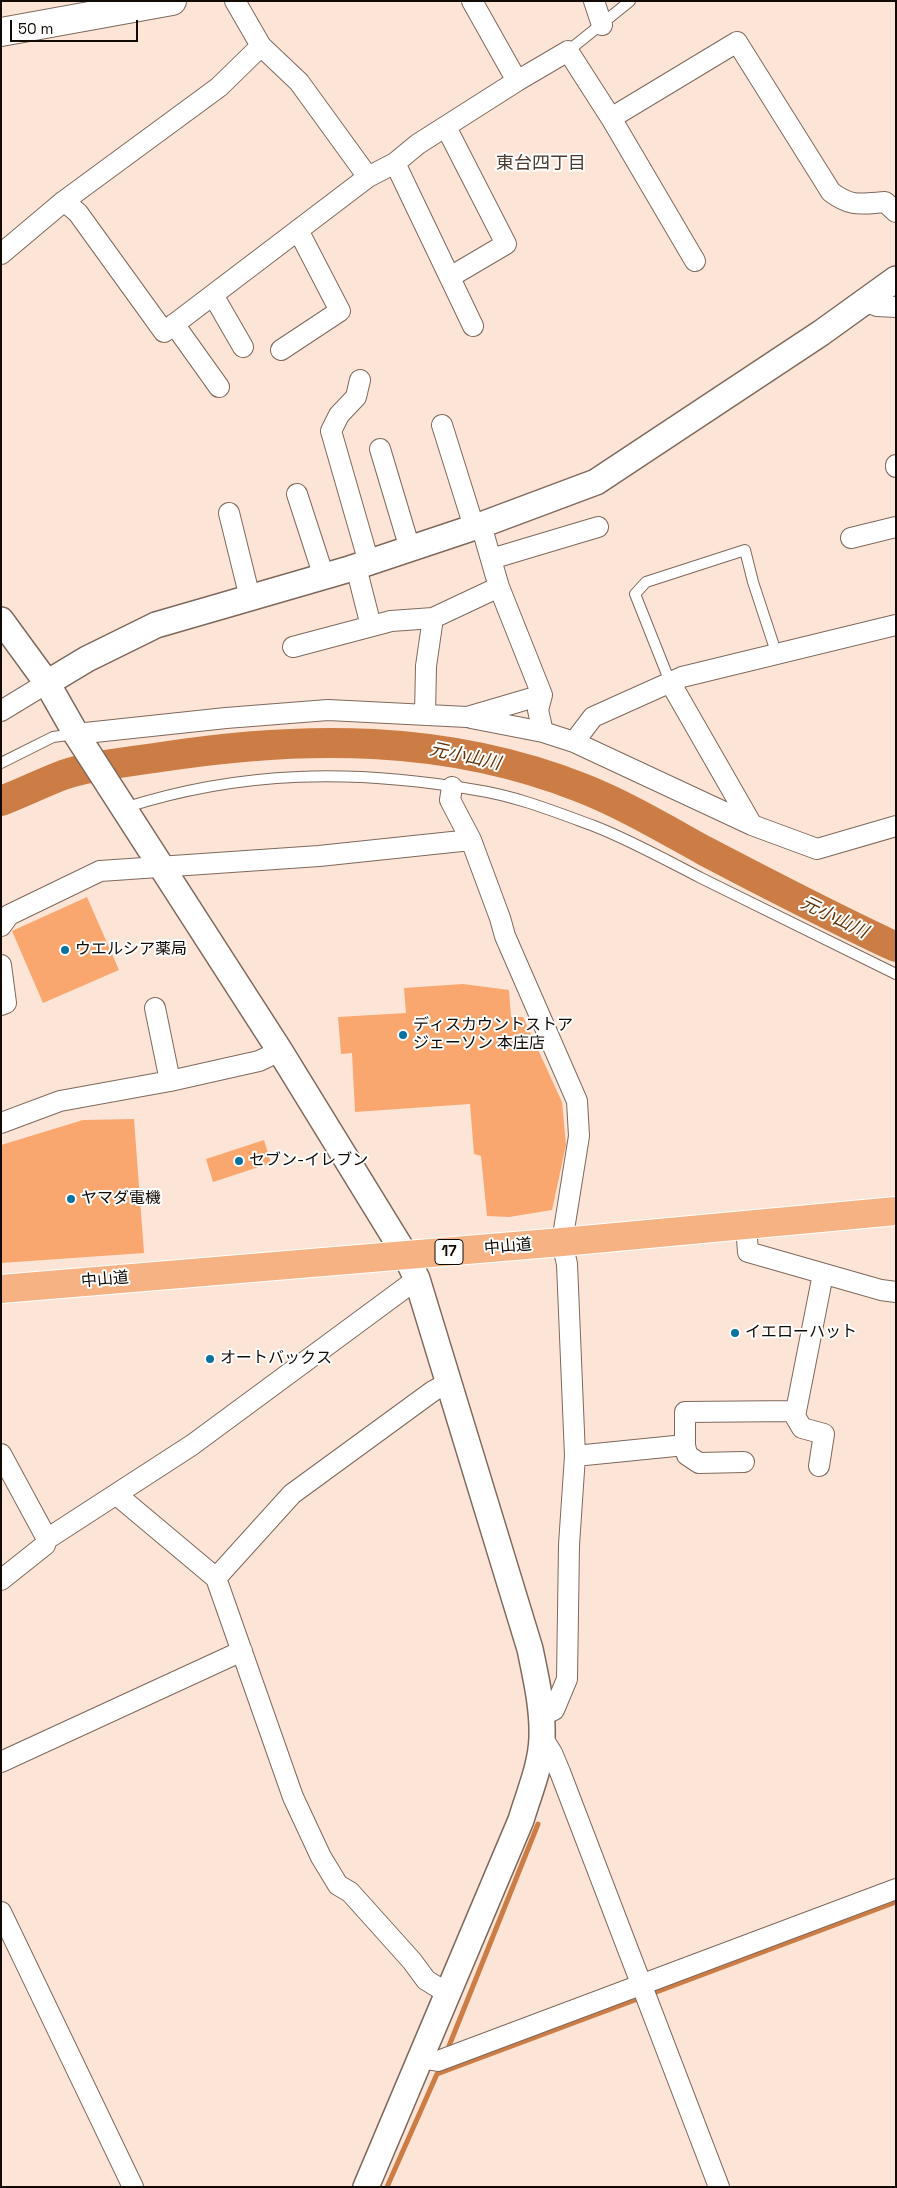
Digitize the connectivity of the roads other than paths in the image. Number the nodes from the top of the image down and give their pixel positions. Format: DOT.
graph roads {
  1 [pos="172,1"];
  2 [pos="234,1"];
  3 [pos="472,1"];
  4 [pos="594,1"];
  5 [pos="630,1"];
  6 [pos="136,4"];
  7 [pos="602,25"];
  8 [pos="1,32"];
  9 [pos="261,46"];
  10 [pos="568,51"];
  11 [pos="517,81"];
  12 [pos="611,118"];
  13 [pos="446,127"];
  14 [pos="395,163"];
  15 [pos="368,176"];
  16 [pos="64,201"];
  17 [pos="896,212"];
  18 [pos="298,230"];
  19 [pos="1,254"];
  20 [pos="695,261"];
  21 [pos="450,277"];
  22 [pos="896,279"];
  23 [pos="213,295"];
  24 [pos="864,301"];
  25 [pos="896,307"];
  26 [pos="174,324"];
  27 [pos="473,326"];
  28 [pos="243,347"];
  29 [pos="281,350"];
  30 [pos="360,380"];
  31 [pos="219,387"];
  32 [pos="442,425"];
  33 [pos="380,449"];
  34 [pos="297,494"];
  35 [pos="229,513"];
  36 [pos="477,526"];
  37 [pos="598,527"];
  38 [pos="896,527"];
  39 [pos="851,538"];
  40 [pos="410,549"];
  41 [pos="491,559"];
  42 [pos="362,565"];
  43 [pos="324,577"];
  44 [pos="499,587"];
  45 [pos="250,598"];
  46 [pos="433,618"];
  47 [pos="1,620"];
  48 [pos="896,625"];
  49 [pos="371,626"];
  50 [pos="293,647"];
  51 [pos="777,655"];
  52 [pos="670,682"];
  53 [pos="47,683"];
  54 [pos="542,695"];
  55 [pos="1,711"];
  56 [pos="425,715"];
  57 [pos="467,718"];
  58 [pos="543,732"];
  59 [pos="79,738"];
  60 [pos="574,742"];
  61 [pos="1,763"];
  62 [pos="452,787"];
  63 [pos="120,803"];
  64 [pos="752,825"];
  65 [pos="896,826"];
  66 [pos="471,840"];
  67 [pos="163,867"];
  68 [pos="1,926"];
  69 [pos="1,964"];
  70 [pos="896,974"];
  71 [pos="1,1005"];
  72 [pos="155,1008"];
  73 [pos="280,1051"];
  74 [pos="170,1081"];
  75 [pos="1,1123"];
  76 [pos="896,1211"];
  77 [pos="746,1225"];
  78 [pos="562,1242"];
  79 [pos="411,1267"];
  80 [pos="824,1274"];
  81 [pos="1,1289"];
  82 [pos="896,1292"];
  83 [pos="448,1383"];
  84 [pos="796,1411"];
  85 [pos="684,1445"];
  86 [pos="1,1454"];
  87 [pos="575,1456"];
  88 [pos="744,1462"];
  89 [pos="819,1466"];
  90 [pos="117,1495"];
  91 [pos="47,1539"];
  92 [pos="216,1578"];
  93 [pos="1,1580"];
  94 [pos="242,1651"];
  95 [pos="541,1727"];
  96 [pos="1,1762"];
  97 [pos="896,1889"];
  98 [pos="1,1912"];
  99 [pos="641,1985"];
  100 [pos="447,1992"];
  101 [pos="420,2058"];
  102 [pos="133,2187"];
  103 [pos="366,2187"];
  104 [pos="719,2187"];
  1 -- 6 [label="main road"];
  2 -- 9 [label="street"];
  3 -- 11 [label="street"];
  4 -- 7 [label="street"];
  5 -- 7 [label="lane"];
  6 -- 8 [label="main road"];
  7 -- 10 [label="lane"];
  9 -- 15 [label="street"];
  9 -- 16 [label="street"];
  10 -- 11 [label="street"];
  10 -- 12 [label="street"];
  11 -- 13 [label="street"];
  12 -- 17 [label="street"];
  12 -- 20 [label="street"];
  13 -- 14 [label="street"];
  13 -- 21 [label="street"];
  14 -- 15 [label="street"];
  14 -- 21 [label="street"];
  15 -- 18 [label="street"];
  16 -- 19 [label="street"];
  16 -- 26 [label="street"];
  18 -- 23 [label="street"];
  18 -- 29 [label="street"];
  21 -- 27 [label="street"];
  22 -- 24 [label="street"];
  23 -- 26 [label="street"];
  23 -- 28 [label="street"];
  24 -- 25 [label="street"];
  24 -- 36 [label="street"];
  26 -- 31 [label="street"];
  30 -- 42 [label="street"];
  32 -- 36 [label="street"];
  33 -- 40 [label="street"];
  34 -- 43 [label="street"];
  35 -- 45 [label="street"];
  36 -- 40 [label="street"];
  36 -- 41 [label="street"];
  37 -- 41 [label="street"];
  38 -- 39 [label="street"];
  40 -- 42 [label="street"];
  41 -- 44 [label="street"];
  42 -- 43 [label="street"];
  42 -- 49 [label="street"];
  43 -- 45 [label="street"];
  44 -- 46 [label="street"];
  44 -- 54 [label="street"];
  45 -- 53 [label="street"];
  46 -- 49 [label="street"];
  46 -- 56 [label="street"];
  47 -- 53 [label="street"];
  48 -- 51 [label="street"];
  49 -- 50 [label="street"];
  51 -- 52 [label="street"];
  51 -- 52 [label="lane"];
  52 -- 60 [label="street"];
  52 -- 64 [label="street"];
  53 -- 55 [label="street"];
  53 -- 59 [label="street"];
  54 -- 57 [label="street"];
  54 -- 58 [label="street"];
  56 -- 57 [label="street"];
  56 -- 59 [label="street"];
  57 -- 58 [label="street"];
  58 -- 60 [label="street"];
  59 -- 61 [label="lane"];
  59 -- 63 [label="street"];
  60 -- 64 [label="street"];
  62 -- 63 [label="lane"];
  62 -- 66 [label="street"];
  62 -- 70 [label="lane"];
  63 -- 67 [label="street"];
  64 -- 65 [label="street"];
  66 -- 67 [label="street"];
  66 -- 78 [label="street"];
  67 -- 68 [label="street"];
  67 -- 73 [label="street"];
  69 -- 71 [label="street"];
  72 -- 74 [label="street"];
  73 -- 74 [label="street"];
  73 -- 79 [label="street"];
  74 -- 75 [label="street"];
  76 -- 77 [label="highway, 中山道 / 17"];
  77 -- 78 [label="highway, 中山道 / 17"];
  77 -- 80 [label="street"];
  78 -- 79 [label="highway, 中山道 / 17"];
  78 -- 87 [label="street"];
  79 -- 81 [label="highway, 中山道 / 17"];
  79 -- 83 [label="street"];
  79 -- 90 [label="street"];
  80 -- 82 [label="street"];
  80 -- 84 [label="street"];
  83 -- 92 [label="street"];
  83 -- 95 [label="street"];
  84 -- 85 [label="street"];
  84 -- 89 [label="street"];
  85 -- 87 [label="street"];
  85 -- 88 [label="street"];
  86 -- 91 [label="street"];
  87 -- 95 [label="street"];
  90 -- 91 [label="street"];
  90 -- 92 [label="street"];
  91 -- 93 [label="street"];
  92 -- 94 [label="street"];
  94 -- 96 [label="street"];
  94 -- 100 [label="street"];
  95 -- 99 [label="street"];
  95 -- 100 [label="street"];
  97 -- 99 [label="street"];
  98 -- 102 [label="street"];
  99 -- 101 [label="street"];
  99 -- 104 [label="street"];
  100 -- 101 [label="street"];
  101 -- 103 [label="street"];
}
